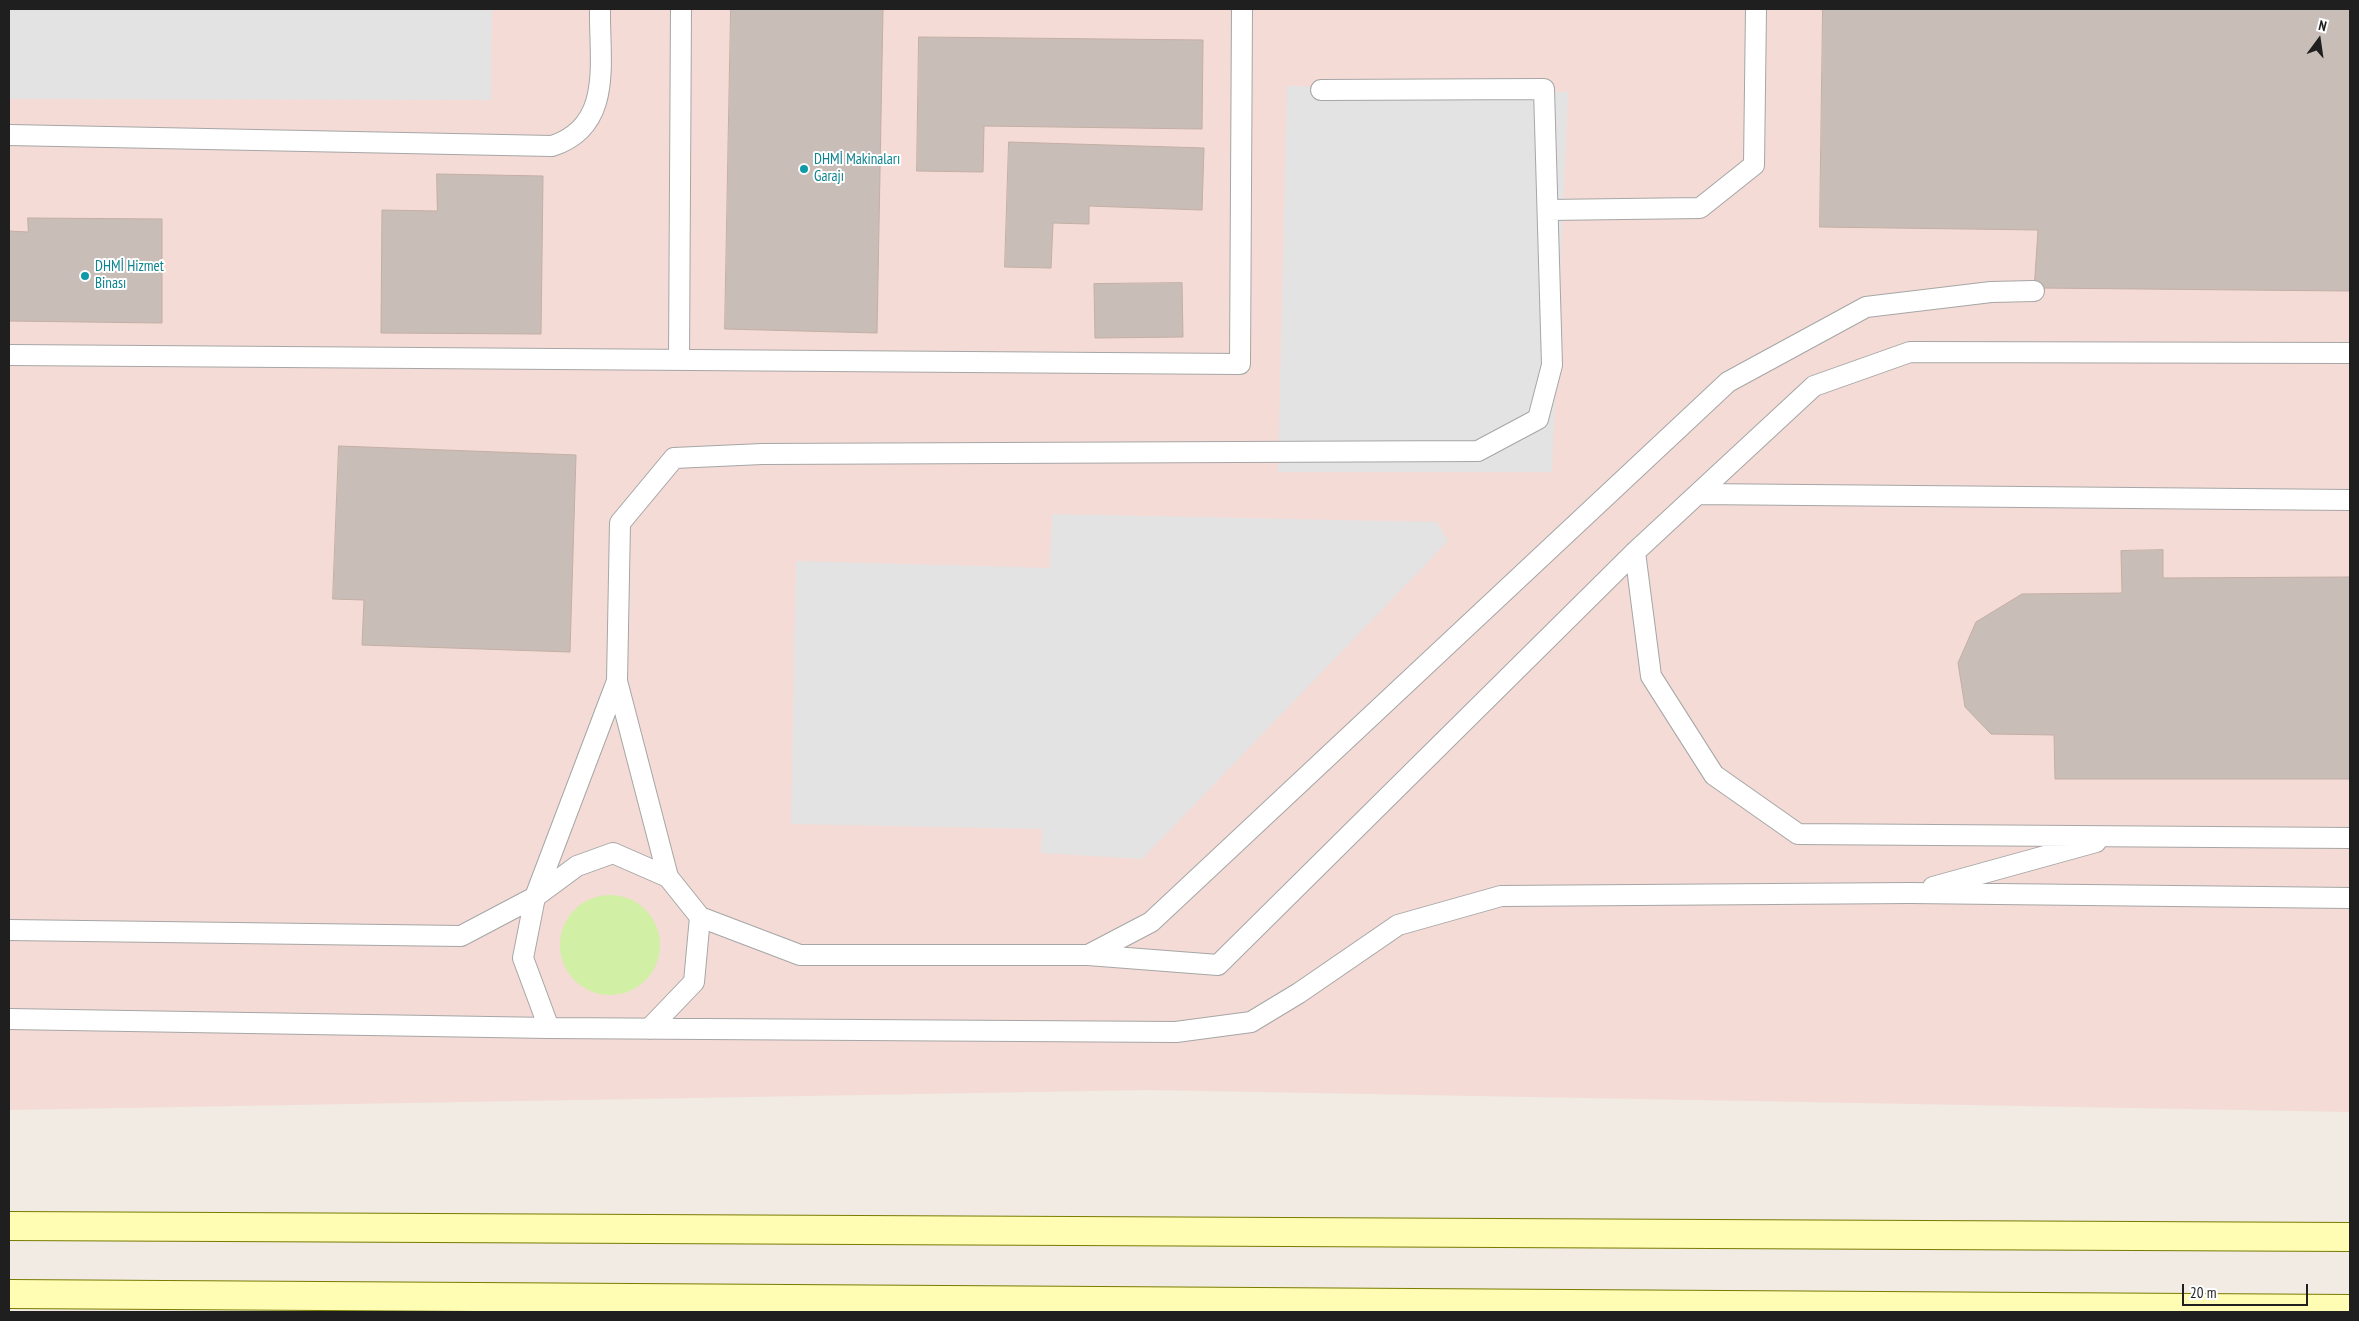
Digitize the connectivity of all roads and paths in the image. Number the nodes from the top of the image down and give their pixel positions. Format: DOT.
graph roads {
  1 [pos="600,9"];
  2 [pos="681,9"];
  3 [pos="1242,9"];
  4 [pos="1756,9"];
  5 [pos="1321,90"];
  6 [pos="9,135"];
  7 [pos="1548,210"];
  8 [pos="2034,291"];
  9 [pos="2350,354"];
  10 [pos="9,355"];
  11 [pos="679,359"];
  12 [pos="1698,494"];
  13 [pos="2350,500"];
  14 [pos="1635,552"];
  15 [pos="616,682"];
  16 [pos="2119,836"];
  17 [pos="2350,838"];
  18 [pos="668,877"];
  19 [pos="1910,893"];
  20 [pos="534,897"];
  21 [pos="2350,898"];
  22 [pos="700,917"];
  23 [pos="9,930"];
  24 [pos="1088,955"];
  25 [pos="9,1019"];
  26 [pos="549,1028"];
  27 [pos="649,1029"];
  28 [pos="9,1226"];
  29 [pos="2350,1237"];
  30 [pos="9,1294"];
  31 [pos="2350,1309"];
  1 -- 6 [label="lane"];
  2 -- 11 [label="lane"];
  3 -- 11 [label="lane"];
  4 -- 7 [label="lane"];
  5 -- 7 [label="lane"];
  7 -- 15 [label="lane"];
  8 -- 24 [label="lane"];
  9 -- 12 [label="lane"];
  10 -- 11 [label="lane"];
  12 -- 13 [label="lane"];
  12 -- 14 [label="lane"];
  14 -- 16 [label="lane"];
  14 -- 24 [label="lane"];
  15 -- 18 [label="lane"];
  15 -- 20 [label="lane"];
  16 -- 17 [label="lane"];
  16 -- 19 [label="lane"];
  18 -- 20 [label="lane"];
  18 -- 22 [label="lane"];
  19 -- 21 [label="lane"];
  19 -- 27 [label="lane"];
  20 -- 23 [label="lane"];
  20 -- 26 [label="lane"];
  22 -- 24 [label="lane"];
  22 -- 27 [label="lane"];
  25 -- 26 [label="lane"];
  26 -- 27 [label="lane"];
  28 -- 29 [label="main road"];
  30 -- 31 [label="main road"];
}
